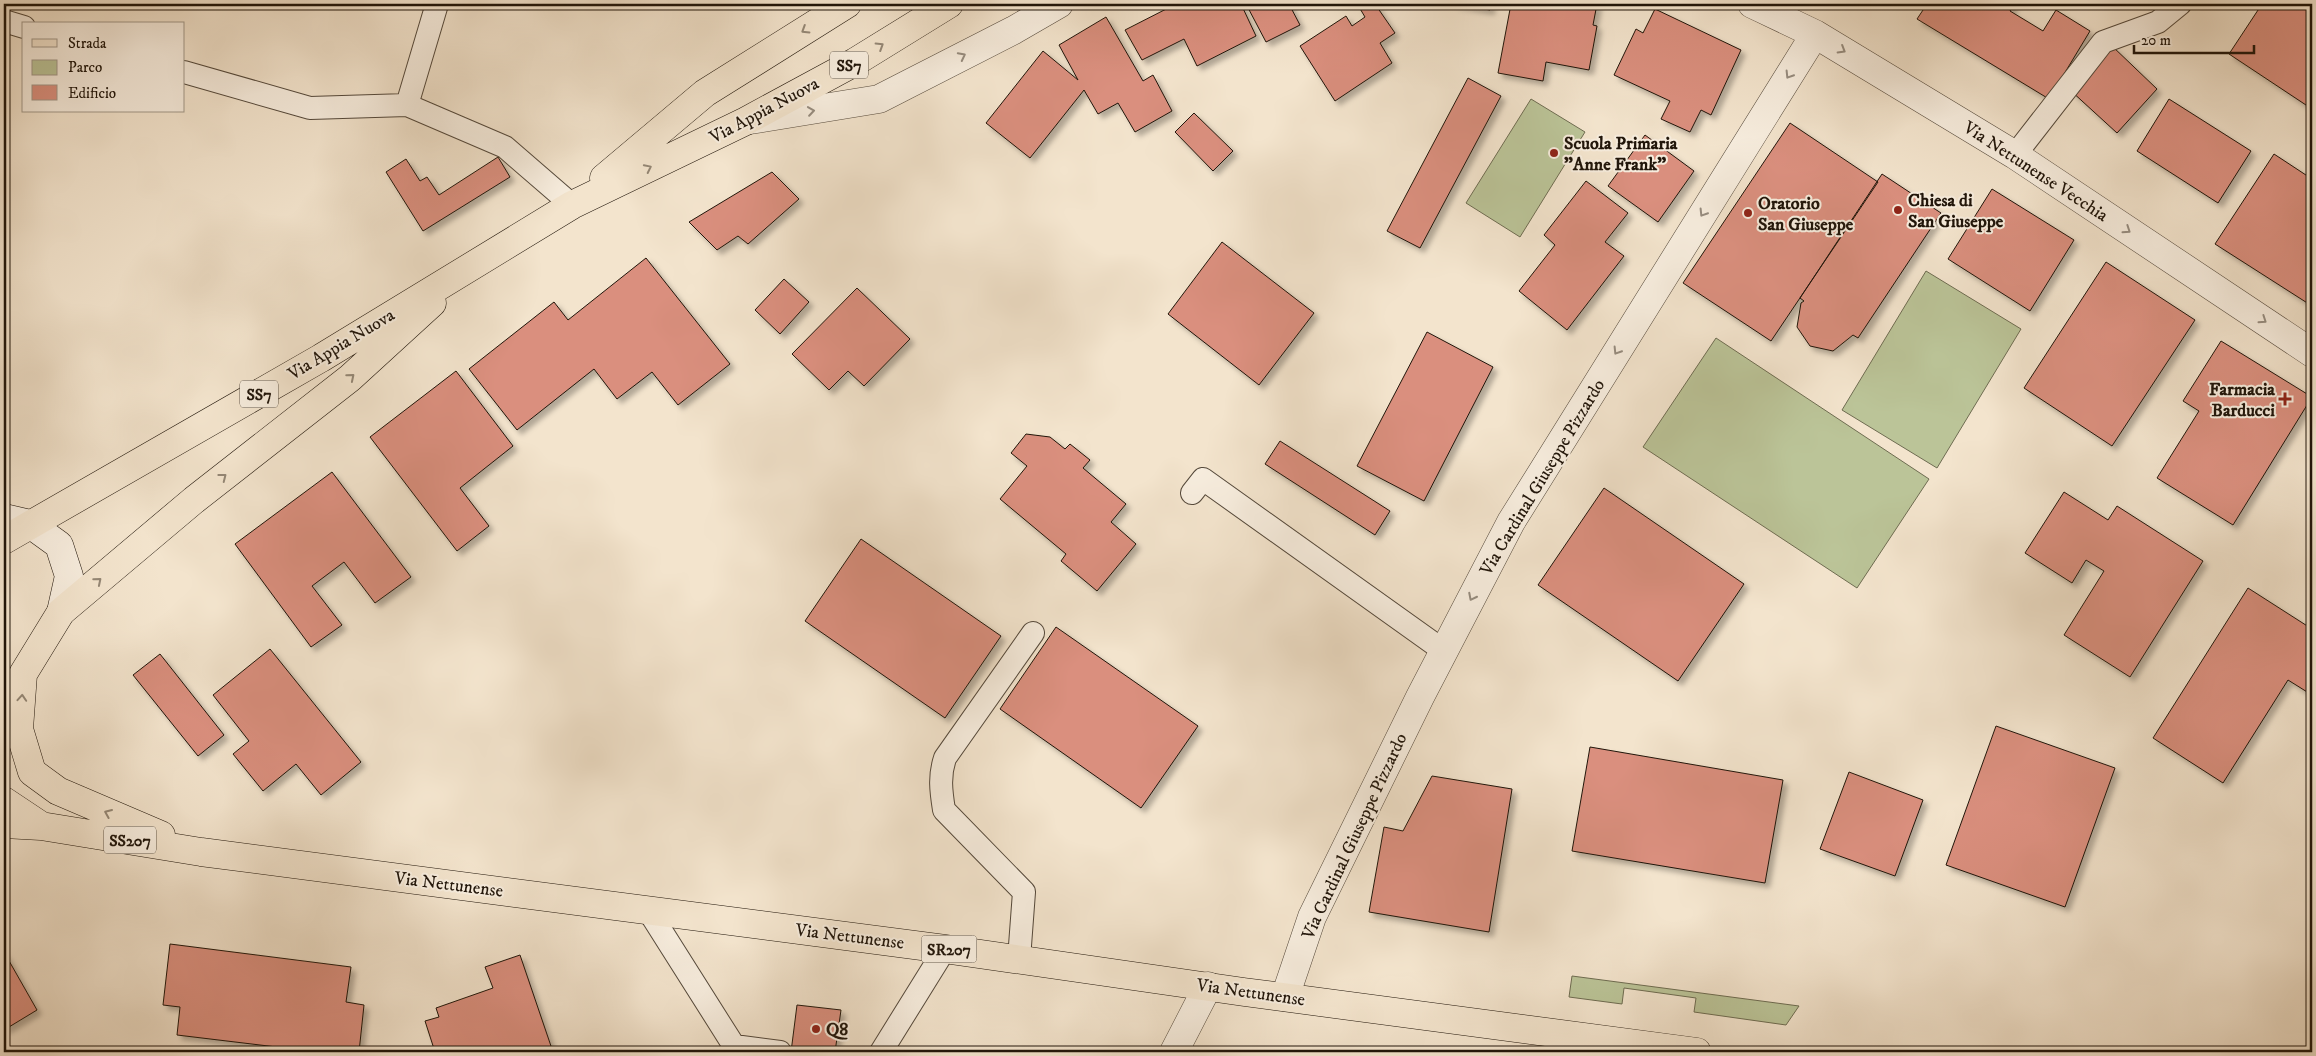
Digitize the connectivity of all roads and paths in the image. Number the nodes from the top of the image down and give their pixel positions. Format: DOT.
graph roads {
  1 [pos="437,4"];
  2 [pos="846,4"];
  3 [pos="949,4"];
  4 [pos="1059,4"];
  5 [pos="1752,4"];
  6 [pos="2180,4"];
  7 [pos="4,21"];
  8 [pos="22,26"];
  9 [pos="1815,34"];
  10 [pos="185,72"];
  11 [pos="407,105"];
  12 [pos="746,121"];
  13 [pos="2015,155"];
  14 [pos="572,205"];
  15 [pos="484,257"];
  16 [pos="2312,353"];
  17 [pos="1192,493"];
  18 [pos="4,518"];
  19 [pos="30,524"];
  20 [pos="4,540"];
  21 [pos="60,612"];
  22 [pos="1033,632"];
  23 [pos="1444,651"];
  24 [pos="4,801"];
  25 [pos="4,824"];
  26 [pos="41,826"];
  27 [pos="201,852"];
  28 [pos="648,910"];
  29 [pos="945,949"];
  30 [pos="1019,959"];
  31 [pos="1208,986"];
  32 [pos="1285,997"];
  33 [pos="780,1052"];
  34 [pos="881,1052"];
  35 [pos="1174,1052"];
  36 [pos="1697,1052"];
  1 -- 11 [label="lane"];
  2 -- 14 [label="main road, Via Appia Nuova / SS7, one-way"];
  12 -- 3 [label="main road, Via Appia Nuova / SS7, one-way"];
  12 -- 4 [label="street, one-way"];
  5 -- 9 [label="street, Via Nettunense Vecchia"];
  6 -- 13 [label="lane"];
  7 -- 8 [label="lane"];
  9 -- 13 [label="street, Via Nettunense Vecchia, one-way"];
  9 -- 23 [label="street, Via Cardinal Giuseppe Pizzardo, one-way"];
  10 -- 11 [label="lane"];
  11 -- 14 [label="lane"];
  14 -- 12 [label="main road, Via Appia Nuova / SS7, one-way"];
  13 -- 16 [label="street, Via Nettunense Vecchia, one-way"];
  14 -- 15 [label="main road, Via Appia Nuova / SS7"];
  15 -- 19 [label="main road, Via Appia Nuova / SS7"];
  21 -- 15 [label="main road, one-way"];
  17 -- 23 [label="lane"];
  18 -- 19 [label="street"];
  19 -- 20 [label="main road, Via Appia Nuova / SS7"];
  19 -- 21 [label="street"];
  27 -- 21 [label="main road, one-way"];
  22 -- 30 [label="lane"];
  23 -- 32 [label="street, Via Cardinal Giuseppe Pizzardo"];
  24 -- 26 [label="main road"];
  25 -- 26 [label="main road, Via Nettunense / SS207"];
  26 -- 27 [label="main road, Via Nettunense / SS207"];
  27 -- 28 [label="main road, Via Nettunense / SR207"];
  28 -- 29 [label="main road, Via Nettunense / SR207"];
  28 -- 33 [label="lane"];
  29 -- 30 [label="main road, Via Nettunense / SR207"];
  29 -- 34 [label="lane"];
  30 -- 31 [label="main road, Via Nettunense / SR207"];
  31 -- 32 [label="main road, Via Nettunense / SR207"];
  31 -- 35 [label="street"];
  32 -- 36 [label="main road, Via Nettunense / SR207"];
}
